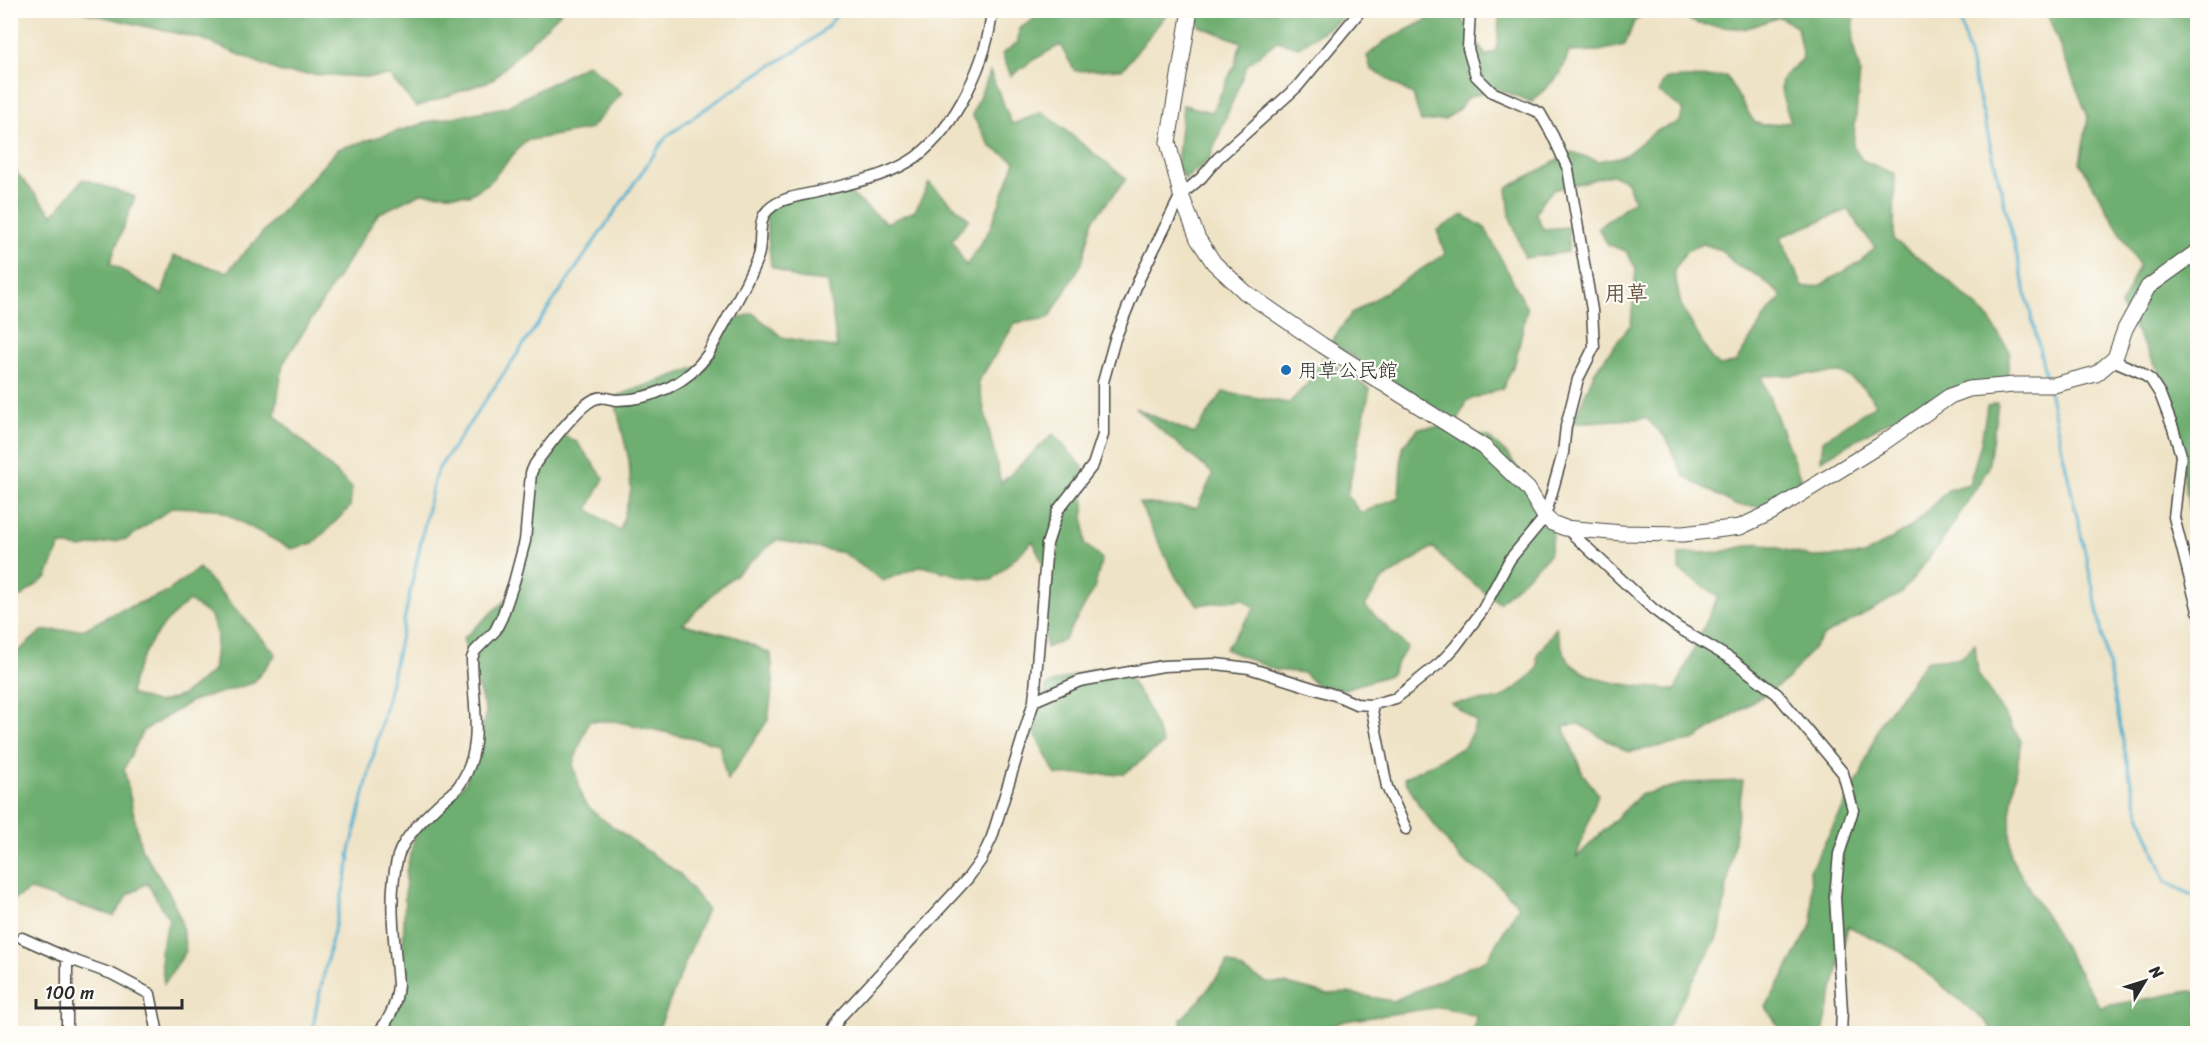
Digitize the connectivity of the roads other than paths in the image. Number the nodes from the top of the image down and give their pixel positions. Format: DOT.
graph roads {
  1 [pos="992,10"];
  2 [pos="1188,10"];
  3 [pos="1362,10"];
  4 [pos="1470,10"];
  5 [pos="1181,195"];
  6 [pos="2198,251"];
  7 [pos="2115,358"];
  8 [pos="1545,518"];
  9 [pos="1565,528"];
  10 [pos="2198,611"];
  11 [pos="1034,701"];
  12 [pos="1371,705"];
  13 [pos="1406,829"];
  14 [pos="22,938"];
  15 [pos="66,958"];
  16 [pos="67,1034"];
  17 [pos="158,1034"];
  18 [pos="377,1034"];
  19 [pos="830,1034"];
  20 [pos="1841,1034"];
  1 -- 18 [label="street"];
  2 -- 5 [label="street"];
  3 -- 5 [label="street"];
  4 -- 8 [label="street"];
  5 -- 8 [label="street"];
  5 -- 11 [label="street"];
  6 -- 7 [label="street"];
  7 -- 9 [label="street"];
  7 -- 10 [label="street"];
  8 -- 9 [label="street"];
  8 -- 12 [label="street"];
  9 -- 20 [label="street"];
  11 -- 12 [label="street"];
  11 -- 19 [label="street"];
  12 -- 13 [label="street"];
  14 -- 15 [label="street"];
  15 -- 16 [label="street"];
  15 -- 17 [label="street"];
}
